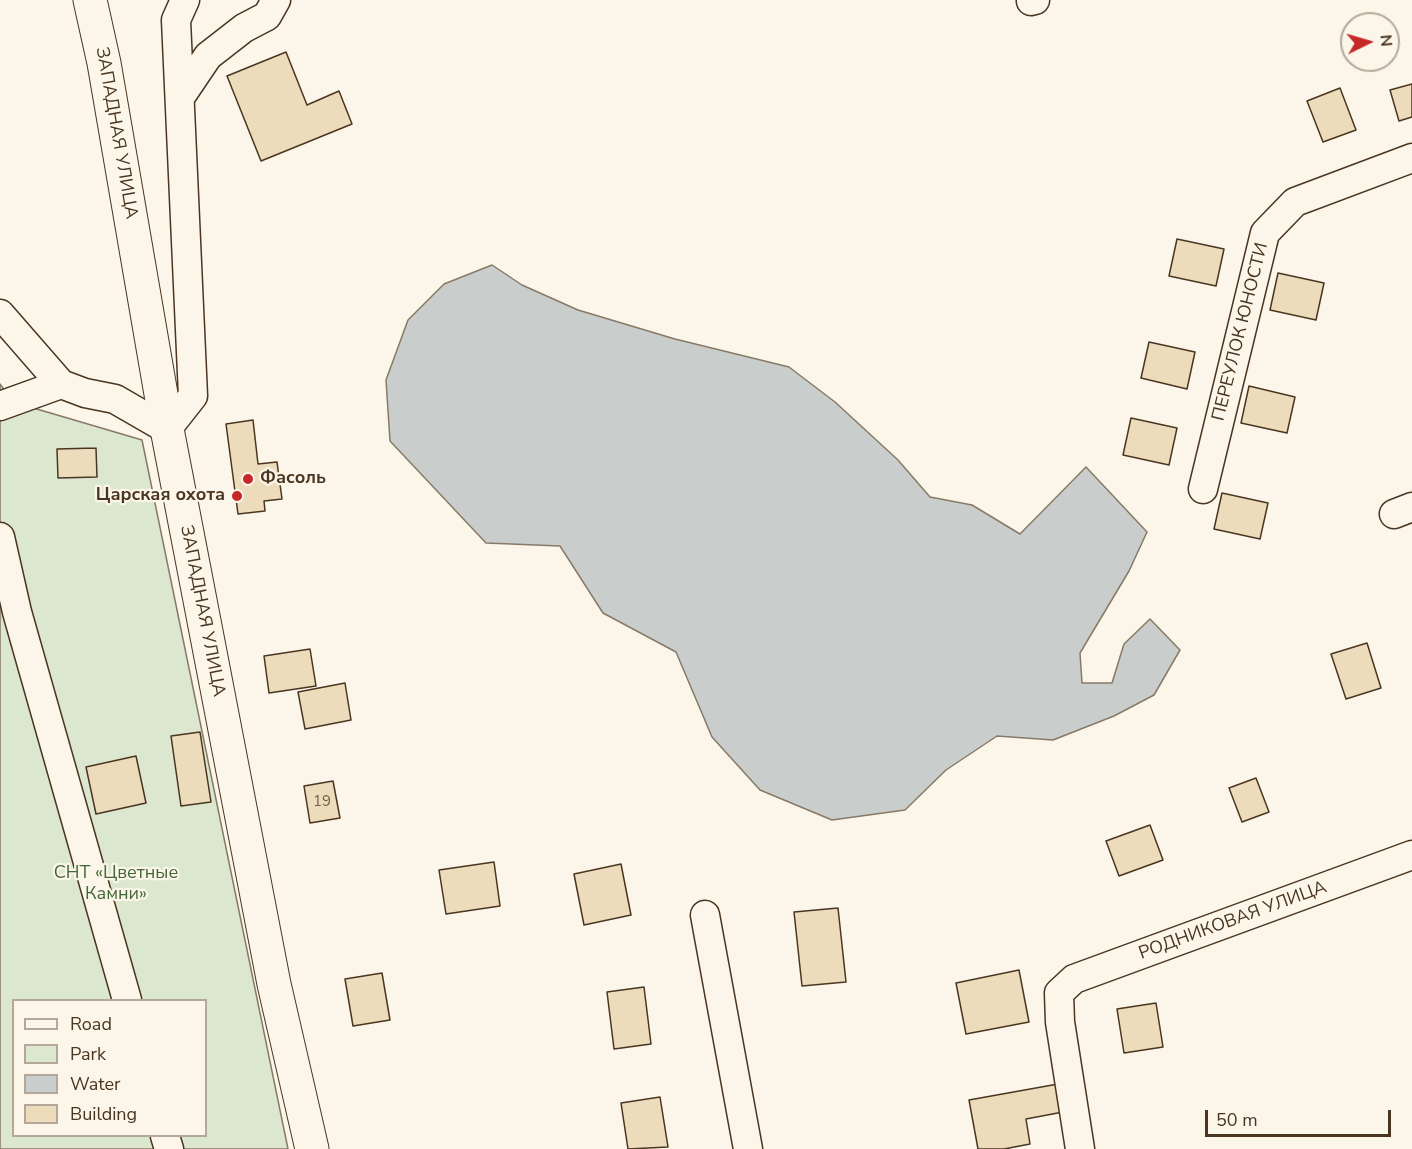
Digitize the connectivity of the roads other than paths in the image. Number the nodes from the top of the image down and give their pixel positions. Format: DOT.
graph roads {
  1 [pos="90,0"];
  2 [pos="184,0"];
  3 [pos="276,0"];
  4 [pos="181,96"];
  5 [pos="1412,158"];
  6 [pos="0,314"];
  7 [pos="61,384"];
  8 [pos="0,406"];
  9 [pos="167,429"];
  10 [pos="1203,489"];
  11 [pos="0,537"];
  12 [pos="1412,855"];
  13 [pos="705,915"];
  14 [pos="127,999"];
  15 [pos="312,1149"];
  16 [pos="748,1149"];
  17 [pos="1080,1149"];
  1 -- 9 [label="main road, ЗАПАДНАЯ УЛИЦА"];
  2 -- 4 [label="street"];
  3 -- 4 [label="street"];
  4 -- 9 [label="street"];
  5 -- 10 [label="street, ПЕРЕУЛОК ЮНОСТИ"];
  6 -- 7 [label="street"];
  7 -- 8 [label="street"];
  7 -- 9 [label="street"];
  9 -- 15 [label="main road, ЗАПАДНАЯ УЛИЦА"];
  11 -- 14 [label="street"];
  12 -- 17 [label="street, РОДНИКОВАЯ УЛИЦА"];
  13 -- 16 [label="street"];
}
